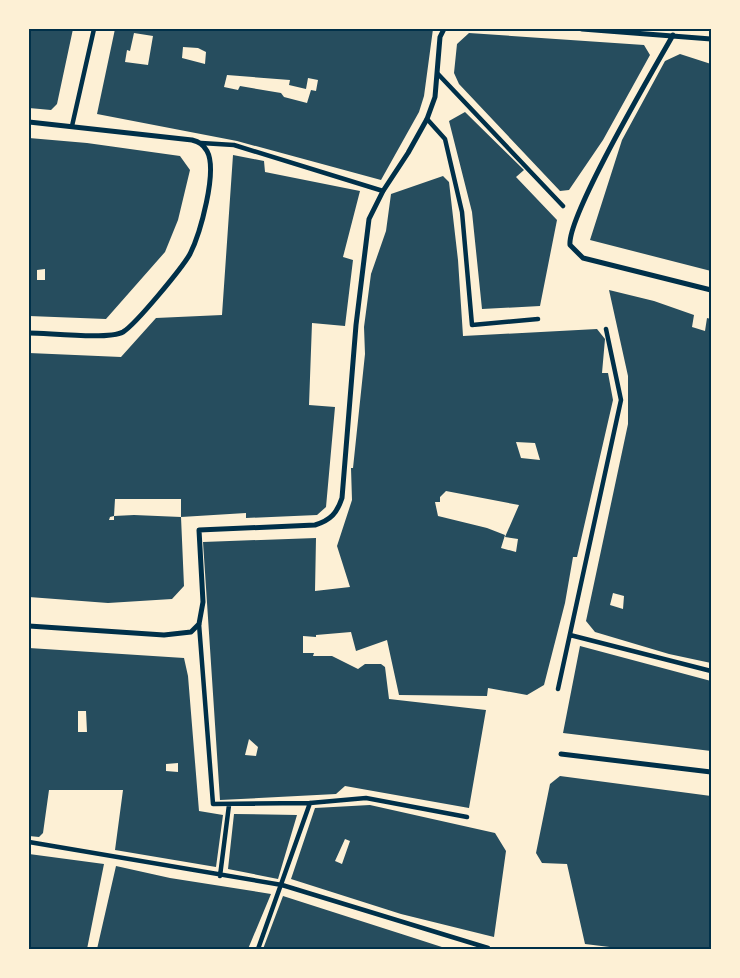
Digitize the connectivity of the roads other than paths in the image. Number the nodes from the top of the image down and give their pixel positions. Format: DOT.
graph roads {
  1 [pos="94,29"];
  2 [pos="444,29"];
  3 [pos="582,29"];
  4 [pos="673,36"];
  5 [pos="711,40"];
  6 [pos="438,74"];
  7 [pos="427,119"];
  8 [pos="29,122"];
  9 [pos="72,126"];
  10 [pos="201,143"];
  11 [pos="383,191"];
  12 [pos="563,206"];
  13 [pos="711,290"];
  14 [pos="538,319"];
  15 [pos="606,329"];
  16 [pos="29,333"];
  17 [pos="199,624"];
  18 [pos="29,626"];
  19 [pos="570,635"];
  20 [pos="711,671"];
  21 [pos="558,689"];
  22 [pos="561,754"];
  23 [pos="711,772"];
  24 [pos="310,803"];
  25 [pos="230,805"];
  26 [pos="467,817"];
  27 [pos="29,842"];
  28 [pos="220,876"];
  29 [pos="282,885"];
  30 [pos="488,948"];
  31 [pos="258,949"];
  1 -- 9 [label="street"];
  2 -- 6 [label="street"];
  3 -- 4 [label="street"];
  4 -- 5 [label="street"];
  4 -- 13 [label="street"];
  6 -- 7 [label="street"];
  6 -- 12 [label="street"];
  7 -- 11 [label="street"];
  7 -- 14 [label="street"];
  8 -- 9 [label="street"];
  9 -- 10 [label="street"];
  10 -- 11 [label="street"];
  10 -- 16 [label="street"];
  11 -- 17 [label="street"];
  15 -- 19 [label="street"];
  17 -- 18 [label="street"];
  17 -- 25 [label="street"];
  19 -- 20 [label="street"];
  19 -- 21 [label="street"];
  22 -- 23 [label="street"];
  24 -- 25 [label="street"];
  24 -- 26 [label="street"];
  24 -- 29 [label="street"];
  25 -- 28 [label="street"];
  27 -- 28 [label="street"];
  28 -- 29 [label="street"];
  29 -- 30 [label="street"];
  29 -- 31 [label="street"];
}
